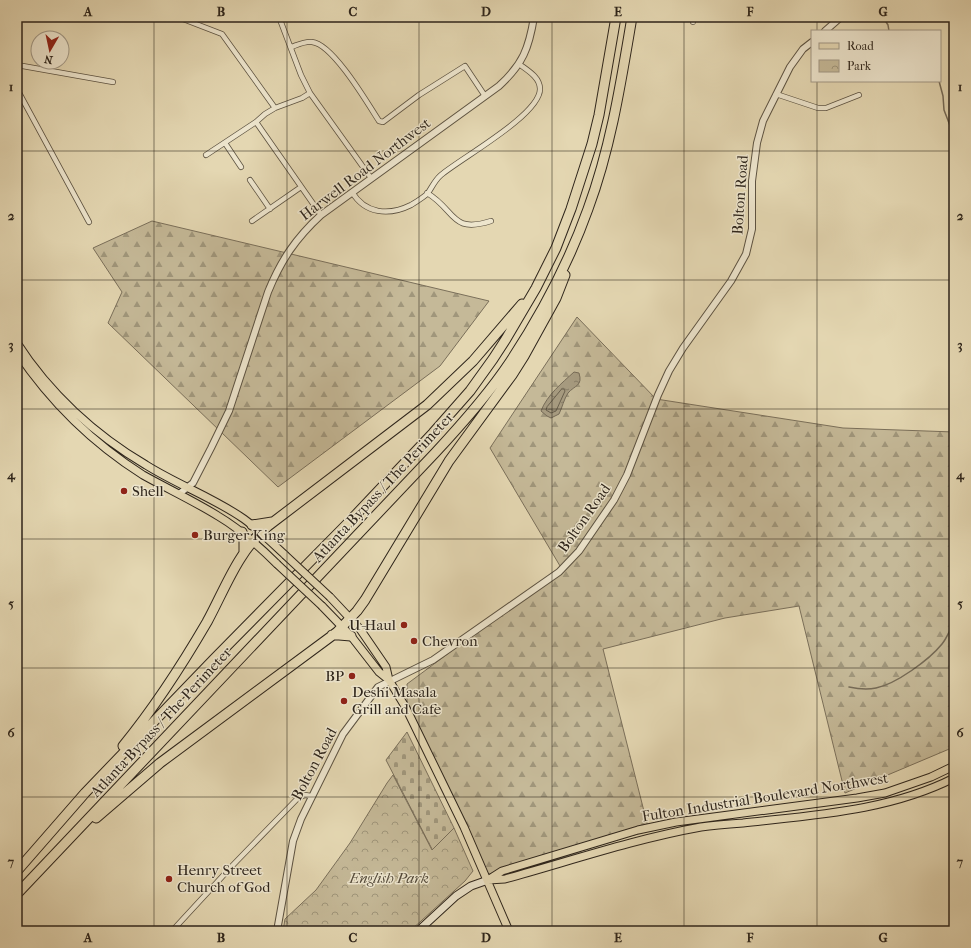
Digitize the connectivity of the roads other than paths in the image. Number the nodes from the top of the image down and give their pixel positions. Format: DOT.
graph roads {
  1 [pos="279,17"];
  2 [pos="534,17"];
  3 [pos="616,17"];
  4 [pos="632,17"];
  5 [pos="841,17"];
  6 [pos="183,19"];
  7 [pos="826,30"];
  8 [pos="811,43"];
  9 [pos="291,47"];
  10 [pos="519,64"];
  11 [pos="17,65"];
  12 [pos="113,82"];
  13 [pos="17,89"];
  14 [pos="310,93"];
  15 [pos="776,94"];
  16 [pos="859,95"];
  17 [pos="485,96"];
  18 [pos="275,108"];
  19 [pos="256,122"];
  20 [pos="225,143"];
  21 [pos="206,155"];
  22 [pos="241,167"];
  23 [pos="371,178"];
  24 [pos="250,180"];
  25 [pos="301,187"];
  26 [pos="352,192"];
  27 [pos="427,193"];
  28 [pos="270,209"];
  29 [pos="321,215"];
  30 [pos="252,221"];
  31 [pos="491,221"];
  32 [pos="89,222"];
  33 [pos="580,230"];
  34 [pos="536,288"];
  35 [pos="17,343"];
  36 [pos="17,352"];
  37 [pos="188,488"];
  38 [pos="179,494"];
  39 [pos="274,522"];
  40 [pos="252,525"];
  41 [pos="242,532"];
  42 [pos="261,532"];
  43 [pos="253,541"];
  44 [pos="244,552"];
  45 [pos="350,618"];
  46 [pos="343,626"];
  47 [pos="332,636"];
  48 [pos="351,636"];
  49 [pos="389,680"];
  50 [pos="954,766"];
  51 [pos="954,778"];
  52 [pos="86,793"];
  53 [pos="311,796"];
  54 [pos="60,849"];
  55 [pos="17,871"];
  56 [pos="488,880"];
  57 [pos="17,894"];
  58 [pos="172,931"];
  59 [pos="277,931"];
  60 [pos="418,931"];
  61 [pos="508,931"];
  1 -- 9 [label="street"];
  2 -- 10 [label="street, Harwell Road Northwest"];
  3 -- 34 [label="highway, Atlanta Bypass / The Perimeter"];
  4 -- 33 [label="highway, Atlanta Bypass / The Perimeter"];
  5 -- 7 [label="street"];
  6 -- 18 [label="street"];
  8 -- 15 [label="street, Bolton Road"];
  9 -- 14 [label="street"];
  9 -- 17 [label="street"];
  10 -- 17 [label="street, Harwell Road Northwest"];
  10 -- 27 [label="street"];
  11 -- 12 [label="street"];
  13 -- 32 [label="street"];
  14 -- 18 [label="street"];
  14 -- 23 [label="street"];
  15 -- 16 [label="street"];
  15 -- 49 [label="street, Bolton Road"];
  17 -- 23 [label="street, Harwell Road Northwest"];
  18 -- 19 [label="street"];
  19 -- 20 [label="street"];
  19 -- 25 [label="street"];
  20 -- 21 [label="street"];
  20 -- 22 [label="street"];
  23 -- 26 [label="street, Harwell Road Northwest"];
  24 -- 28 [label="street"];
  25 -- 28 [label="street"];
  25 -- 29 [label="street"];
  26 -- 27 [label="street"];
  26 -- 29 [label="street, Harwell Road Northwest"];
  27 -- 31 [label="street"];
  28 -- 30 [label="street"];
  29 -- 37 [label="street, Harwell Road Northwest"];
  33 -- 45 [label="highway"];
  33 -- 54 [label="highway, Atlanta Bypass / The Perimeter"];
  34 -- 39 [label="highway"];
  34 -- 52 [label="highway, Atlanta Bypass / The Perimeter"];
  35 -- 37 [label="main road"];
  36 -- 38 [label="main road"];
  37 -- 38 [label="street, Harwell Road Northwest"];
  37 -- 40 [label="main road"];
  38 -- 41 [label="main road"];
  39 -- 40 [label="highway"];
  39 -- 42 [label="highway"];
  40 -- 42 [label="main road"];
  41 -- 43 [label="main road"];
  41 -- 44 [label="highway"];
  42 -- 43 [label="highway"];
  42 -- 45 [label="main road, bridge"];
  43 -- 44 [label="highway"];
  43 -- 46 [label="main road, bridge"];
  44 -- 52 [label="highway"];
  45 -- 46 [label="highway"];
  45 -- 49 [label="main road"];
  46 -- 47 [label="highway"];
  46 -- 48 [label="main road"];
  47 -- 48 [label="highway"];
  47 -- 54 [label="highway"];
  48 -- 49 [label="main road"];
  49 -- 53 [label="street, Bolton Road"];
  49 -- 56 [label="main road"];
  50 -- 56 [label="main road, Fulton Industrial Boulevard Northwest"];
  51 -- 56 [label="main road, Fulton Industrial Boulevard Northwest"];
  52 -- 55 [label="highway, Atlanta Bypass / The Perimeter"];
  53 -- 58 [label="street"];
  53 -- 59 [label="street, Bolton Road"];
  54 -- 57 [label="highway, Atlanta Bypass / The Perimeter"];
  56 -- 60 [label="main road, Fulton Industrial Boulevard Northwest"];
  56 -- 61 [label="main road"];
}
